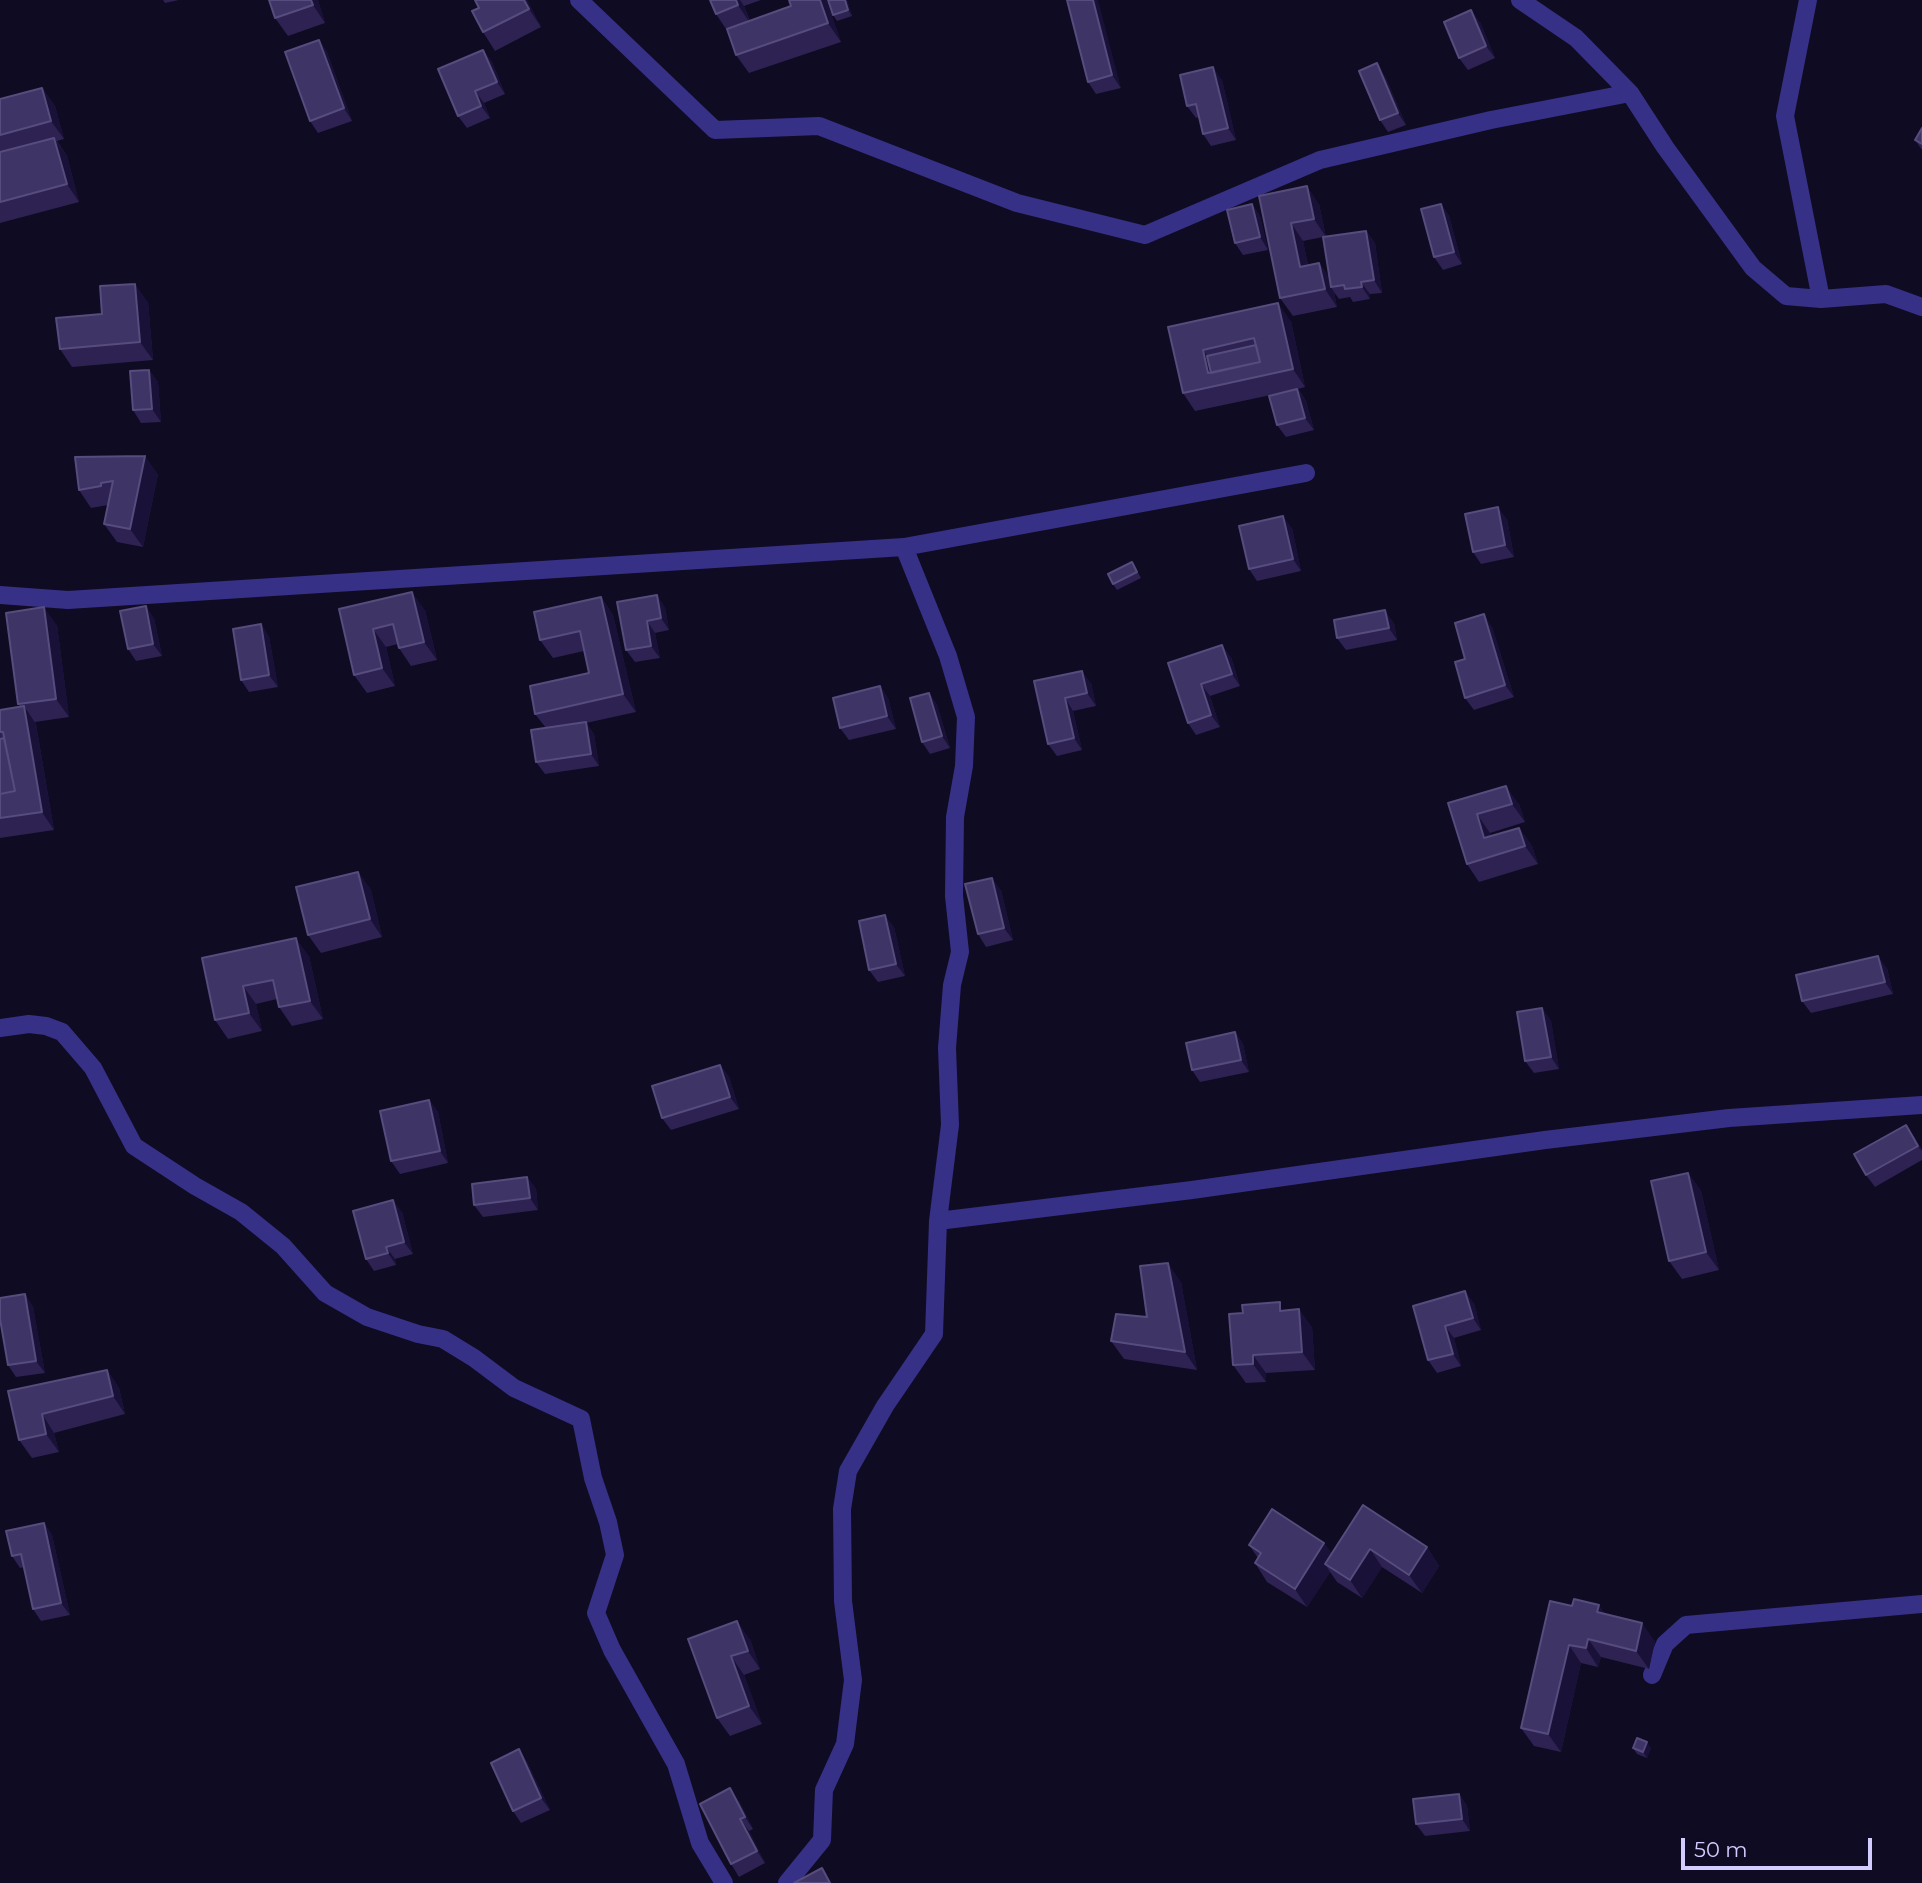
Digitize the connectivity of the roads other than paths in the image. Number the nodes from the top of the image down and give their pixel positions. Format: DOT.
graph roads {
  1 [pos="579,0"];
  2 [pos="1520,0"];
  3 [pos="1808,0"];
  4 [pos="1630,93"];
  5 [pos="1821,299"];
  6 [pos="1922,307"];
  7 [pos="1306,473"];
  8 [pos="904,547"];
  9 [pos="0,595"];
  10 [pos="0,1028"];
  11 [pos="1922,1105"];
  12 [pos="938,1221"];
  13 [pos="1922,1604"];
  14 [pos="1652,1675"];
  15 [pos="724,1883"];
  16 [pos="787,1883"];
  1 -- 4 [label="street"];
  2 -- 4 [label="street"];
  3 -- 5 [label="street"];
  4 -- 5 [label="street"];
  5 -- 6 [label="street"];
  7 -- 8 [label="street"];
  8 -- 9 [label="street"];
  8 -- 12 [label="street"];
  10 -- 15 [label="street"];
  11 -- 12 [label="street"];
  12 -- 16 [label="street"];
  13 -- 14 [label="street"];
}
